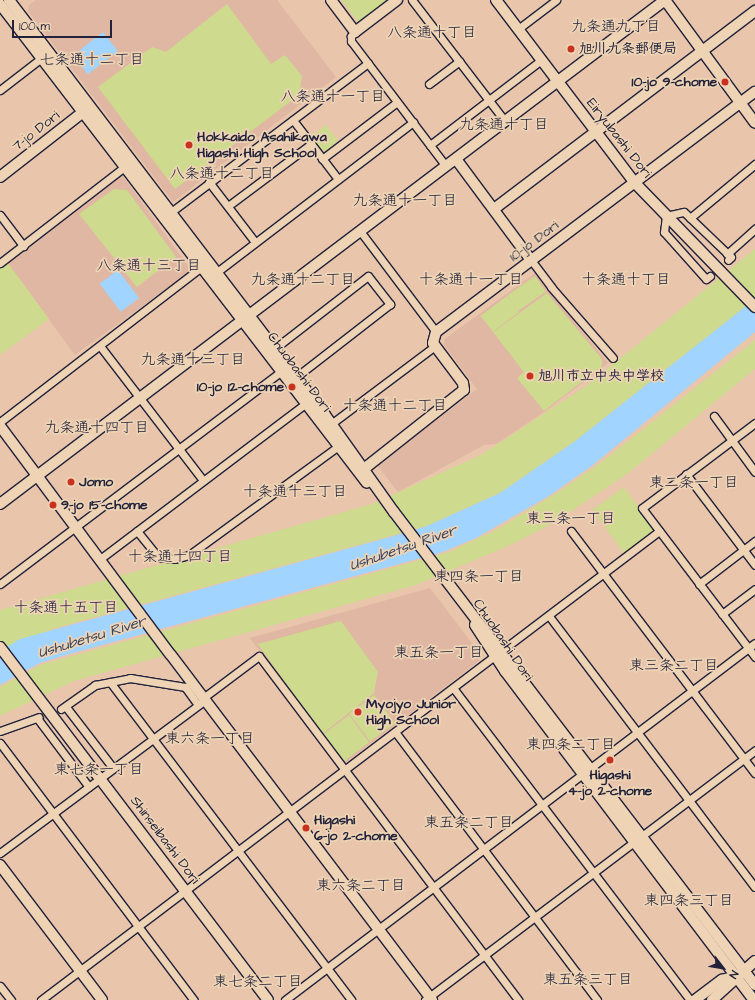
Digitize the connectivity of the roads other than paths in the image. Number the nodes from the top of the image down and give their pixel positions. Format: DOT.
graph roads {
  1 [pos="331,0"];
  2 [pos="397,0"];
  3 [pos="412,0"];
  4 [pos="496,0"];
  5 [pos="556,0"];
  6 [pos="665,0"];
  7 [pos="6,4"];
  8 [pos="755,11"];
  9 [pos="518,29"];
  10 [pos="356,32"];
  11 [pos="702,51"];
  12 [pos="45,55"];
  13 [pos="541,60"];
  14 [pos="459,61"];
  15 [pos="368,63"];
  16 [pos="558,81"];
  17 [pos="429,84"];
  18 [pos="0,90"];
  19 [pos="755,92"];
  20 [pos="488,99"];
  21 [pos="397,102"];
  22 [pos="741,103"];
  23 [pos="86,110"];
  24 [pos="293,120"];
  25 [pos="505,121"];
  26 [pos="413,122"];
  27 [pos="755,123"];
  28 [pos="596,131"];
  29 [pos="311,144"];
  30 [pos="430,145"];
  31 [pos="322,159"];
  32 [pos="456,159"];
  33 [pos="128,164"];
  34 [pos="755,164"];
  35 [pos="446,166"];
  36 [pos="0,177"];
  37 [pos="338,179"];
  38 [pos="209,182"];
  39 [pos="635,183"];
  40 [pos="228,206"];
  41 [pos="494,209"];
  42 [pos="0,215"];
  43 [pos="166,215"];
  44 [pos="666,216"];
  45 [pos="690,218"];
  46 [pos="755,229"];
  47 [pos="360,231"];
  48 [pos="255,242"];
  49 [pos="23,246"];
  50 [pos="531,260"];
  51 [pos="0,263"];
  52 [pos="205,265"];
  53 [pos="213,276"];
  54 [pos="710,276"];
  55 [pos="755,308"];
  56 [pos="245,318"];
  57 [pos="436,332"];
  58 [pos="100,346"];
  59 [pos="435,346"];
  60 [pos="274,349"];
  61 [pos="613,358"];
  62 [pos="284,369"];
  63 [pos="296,377"];
  64 [pos="140,398"];
  65 [pos="305,404"];
  66 [pos="714,416"];
  67 [pos="0,422"];
  68 [pos="755,423"];
  69 [pos="0,426"];
  70 [pos="328,426"];
  71 [pos="732,440"];
  72 [pos="341,444"];
  73 [pos="179,448"];
  74 [pos="361,471"];
  75 [pos="755,472"];
  76 [pos="686,474"];
  77 [pos="38,476"];
  78 [pos="203,480"];
  79 [pos="0,504"];
  80 [pos="76,527"];
  81 [pos="137,530"];
  82 [pos="571,530"];
  83 [pos="659,532"];
  84 [pos="755,542"];
  85 [pos="744,550"];
  86 [pos="103,562"];
  87 [pos="755,565"];
  88 [pos="604,573"];
  89 [pos="0,584"];
  90 [pos="699,584"];
  91 [pos="755,589"];
  92 [pos="722,614"];
  93 [pos="549,616"];
  94 [pos="755,643"];
  95 [pos="0,647"];
  96 [pos="748,649"];
  97 [pos="499,654"];
  98 [pos="755,657"];
  99 [pos="110,682"];
  100 [pos="454,689"];
  101 [pos="692,691"];
  102 [pos="202,701"];
  103 [pos="0,731"];
  104 [pos="638,732"];
  105 [pos="396,733"];
  106 [pos="153,738"];
  107 [pos="0,743"];
  108 [pos="755,750"];
  109 [pos="744,758"];
  110 [pos="113,768"];
  111 [pos="587,771"];
  112 [pos="345,772"];
  113 [pos="755,773"];
  114 [pos="100,778"];
  115 [pos="88,787"];
  116 [pos="689,800"];
  117 [pos="542,805"];
  118 [pos="290,813"];
  119 [pos="52,814"];
  120 [pos="638,839"];
  121 [pos="238,850"];
  122 [pos="483,850"];
  123 [pos="0,853"];
  124 [pos="0,865"];
  125 [pos="593,873"];
  126 [pos="755,887"];
  127 [pos="433,888"];
  128 [pos="185,891"];
  129 [pos="534,917"];
  130 [pos="138,926"];
  131 [pos="378,929"];
  132 [pos="485,956"];
  133 [pos="755,962"];
  134 [pos="326,968"];
  135 [pos="80,971"];
  136 [pos="740,973"];
  137 [pos="755,985"];
  138 [pos="0,986"];
  139 [pos="429,999"];
  140 [pos="11,1000"];
  141 [pos="41,1000"];
  142 [pos="102,1000"];
  143 [pos="194,1000"];
  144 [pos="268,1000"];
  145 [pos="285,1000"];
  146 [pos="351,1000"];
  147 [pos="518,1000"];
  148 [pos="597,1000"];
  149 [pos="690,1000"];
  150 [pos="695,1000"];
  151 [pos="712,1000"];
  152 [pos="754,1000"];
  1 -- 10 [label="street"];
  2 -- 10 [label="street"];
  3 -- 14 [label="street"];
  4 -- 9 [label="street, Eiryubashi Dori"];
  5 -- 9 [label="street"];
  6 -- 11 [label="street"];
  6 -- 16 [label="street"];
  7 -- 12 [label="street, Chuobashi Dori"];
  8 -- 11 [label="street"];
  9 -- 13 [label="street, Eiryubashi Dori"];
  10 -- 15 [label="street"];
  11 -- 22 [label="street"];
  11 -- 28 [label="street"];
  12 -- 18 [label="street"];
  12 -- 23 [label="street, Chuobashi Dori"];
  13 -- 16 [label="street, Eiryubashi Dori"];
  13 -- 20 [label="street"];
  14 -- 17 [label="street"];
  14 -- 20 [label="street"];
  15 -- 21 [label="street"];
  15 -- 24 [label="street"];
  16 -- 25 [label="street"];
  16 -- 28 [label="street, Eiryubashi Dori"];
  19 -- 22 [label="street, 10-jo Dori"];
  20 -- 25 [label="street"];
  20 -- 30 [label="street"];
  21 -- 26 [label="street"];
  21 -- 31 [label="street"];
  22 -- 27 [label="street"];
  22 -- 39 [label="street, 10-jo Dori"];
  23 -- 33 [label="street, Chuobashi Dori"];
  23 -- 36 [label="street, 7-jo Dori"];
  24 -- 29 [label="street"];
  24 -- 38 [label="street"];
  25 -- 32 [label="street"];
  26 -- 30 [label="street"];
  26 -- 37 [label="street"];
  28 -- 39 [label="street, Eiryubashi Dori"];
  28 -- 41 [label="street"];
  29 -- 31 [label="street"];
  29 -- 40 [label="street"];
  30 -- 35 [label="street"];
  31 -- 37 [label="street"];
  32 -- 35 [label="street"];
  32 -- 41 [label="street"];
  33 -- 43 [label="street, Chuobashi Dori"];
  33 -- 49 [label="street"];
  34 -- 45 [label="street"];
  35 -- 47 [label="street"];
  37 -- 48 [label="street"];
  38 -- 40 [label="street"];
  38 -- 43 [label="street"];
  39 -- 44 [label="street, Eiryubashi Dori"];
  39 -- 50 [label="street, 10-jo Dori"];
  40 -- 48 [label="street"];
  41 -- 50 [label="street"];
  42 -- 49 [label="street"];
  43 -- 52 [label="street, Chuobashi Dori"];
  44 -- 45 [label="street"];
  44 -- 54 [label="street"];
  44 -- 55 [label="street, Eiryubashi Dori"];
  45 -- 46 [label="street"];
  47 -- 56 [label="street"];
  47 -- 57 [label="street"];
  48 -- 53 [label="street"];
  49 -- 51 [label="street"];
  50 -- 57 [label="street, 10-jo Dori"];
  50 -- 61 [label="street"];
  52 -- 53 [label="street, Chuobashi Dori"];
  52 -- 58 [label="street"];
  53 -- 56 [label="street, Chuobashi Dori"];
  56 -- 60 [label="street, Chuobashi Dori"];
  56 -- 62 [label="street, Chuobashi Dori"];
  56 -- 64 [label="street"];
  57 -- 59 [label="street"];
  58 -- 64 [label="street"];
  58 -- 67 [label="street"];
  59 -- 70 [label="street"];
  59 -- 74 [label="street"];
  60 -- 62 [label="street, Chuobashi Dori"];
  60 -- 63 [label="street"];
  62 -- 63 [label="street, Chuobashi Dori"];
  62 -- 65 [label="street, Chuobashi Dori"];
  62 -- 73 [label="street"];
  63 -- 70 [label="street, Chuobashi Dori"];
  64 -- 73 [label="street"];
  64 -- 77 [label="street"];
  65 -- 70 [label="street, Chuobashi Dori"];
  65 -- 78 [label="street"];
  66 -- 71 [label="street"];
  68 -- 71 [label="street"];
  69 -- 77 [label="street"];
  70 -- 72 [label="street, Chuobashi Dori"];
  71 -- 75 [label="street"];
  71 -- 76 [label="street"];
  72 -- 74 [label="street, Chuobashi Dori"];
  72 -- 81 [label="street"];
  73 -- 78 [label="street"];
  73 -- 80 [label="street"];
  74 -- 97 [label="street, Chuobashi Dori"];
  76 -- 83 [label="street"];
  76 -- 85 [label="street"];
  77 -- 79 [label="street"];
  77 -- 80 [label="street"];
  78 -- 81 [label="street"];
  80 -- 86 [label="street"];
  80 -- 89 [label="street"];
  81 -- 86 [label="street"];
  82 -- 88 [label="street"];
  83 -- 88 [label="street"];
  83 -- 90 [label="street"];
  84 -- 85 [label="street"];
  85 -- 87 [label="street"];
  85 -- 90 [label="street"];
  86 -- 102 [label="street"];
  88 -- 93 [label="street"];
  88 -- 101 [label="street"];
  90 -- 92 [label="street"];
  91 -- 92 [label="street"];
  92 -- 96 [label="street"];
  93 -- 97 [label="street"];
  93 -- 104 [label="street"];
  94 -- 96 [label="street"];
  95 -- 114 [label="street, Shinseibashi Dori"];
  96 -- 98 [label="street"];
  96 -- 101 [label="street"];
  97 -- 100 [label="street"];
  97 -- 111 [label="street, Chuobashi Dori"];
  99 -- 102 [label="street"];
  99 -- 106 [label="street"];
  99 -- 110 [label="street"];
  100 -- 105 [label="street"];
  100 -- 117 [label="street"];
  101 -- 104 [label="street"];
  101 -- 109 [label="street"];
  102 -- 106 [label="street"];
  102 -- 112 [label="street"];
  102 -- 118 [label="street"];
  103 -- 115 [label="street"];
  104 -- 111 [label="street"];
  104 -- 116 [label="street"];
  105 -- 112 [label="street"];
  105 -- 122 [label="street"];
  106 -- 110 [label="street"];
  106 -- 121 [label="street"];
  107 -- 119 [label="street"];
  108 -- 109 [label="street"];
  109 -- 113 [label="street"];
  109 -- 116 [label="street"];
  110 -- 114 [label="street"];
  111 -- 117 [label="street"];
  111 -- 120 [label="street, Chuobashi Dori"];
  112 -- 118 [label="street"];
  112 -- 127 [label="street"];
  114 -- 115 [label="street"];
  114 -- 128 [label="street, Shinseibashi Dori"];
  115 -- 119 [label="street"];
  116 -- 120 [label="street"];
  116 -- 126 [label="street"];
  117 -- 122 [label="street"];
  117 -- 125 [label="street"];
  118 -- 121 [label="street"];
  118 -- 131 [label="street"];
  119 -- 123 [label="street"];
  119 -- 130 [label="street"];
  120 -- 125 [label="street"];
  120 -- 136 [label="street, Chuobashi Dori"];
  121 -- 128 [label="street"];
  121 -- 134 [label="street"];
  122 -- 127 [label="street"];
  122 -- 129 [label="street"];
  124 -- 135 [label="street"];
  125 -- 129 [label="street"];
  125 -- 149 [label="street"];
  127 -- 131 [label="street"];
  127 -- 132 [label="street"];
  128 -- 130 [label="street"];
  128 -- 144 [label="street, Shinseibashi Dori"];
  129 -- 132 [label="street"];
  129 -- 148 [label="street"];
  130 -- 135 [label="street"];
  130 -- 143 [label="street"];
  131 -- 134 [label="street"];
  131 -- 139 [label="street"];
  132 -- 139 [label="street"];
  132 -- 147 [label="street"];
  133 -- 136 [label="street"];
  134 -- 145 [label="street"];
  134 -- 146 [label="street"];
  135 -- 141 [label="street"];
  135 -- 142 [label="street"];
  136 -- 137 [label="street, Chuobashi Dori"];
  136 -- 150 [label="street"];
  136 -- 151 [label="street"];
  136 -- 152 [label="street, Chuobashi Dori"];
  138 -- 140 [label="street"];
}
